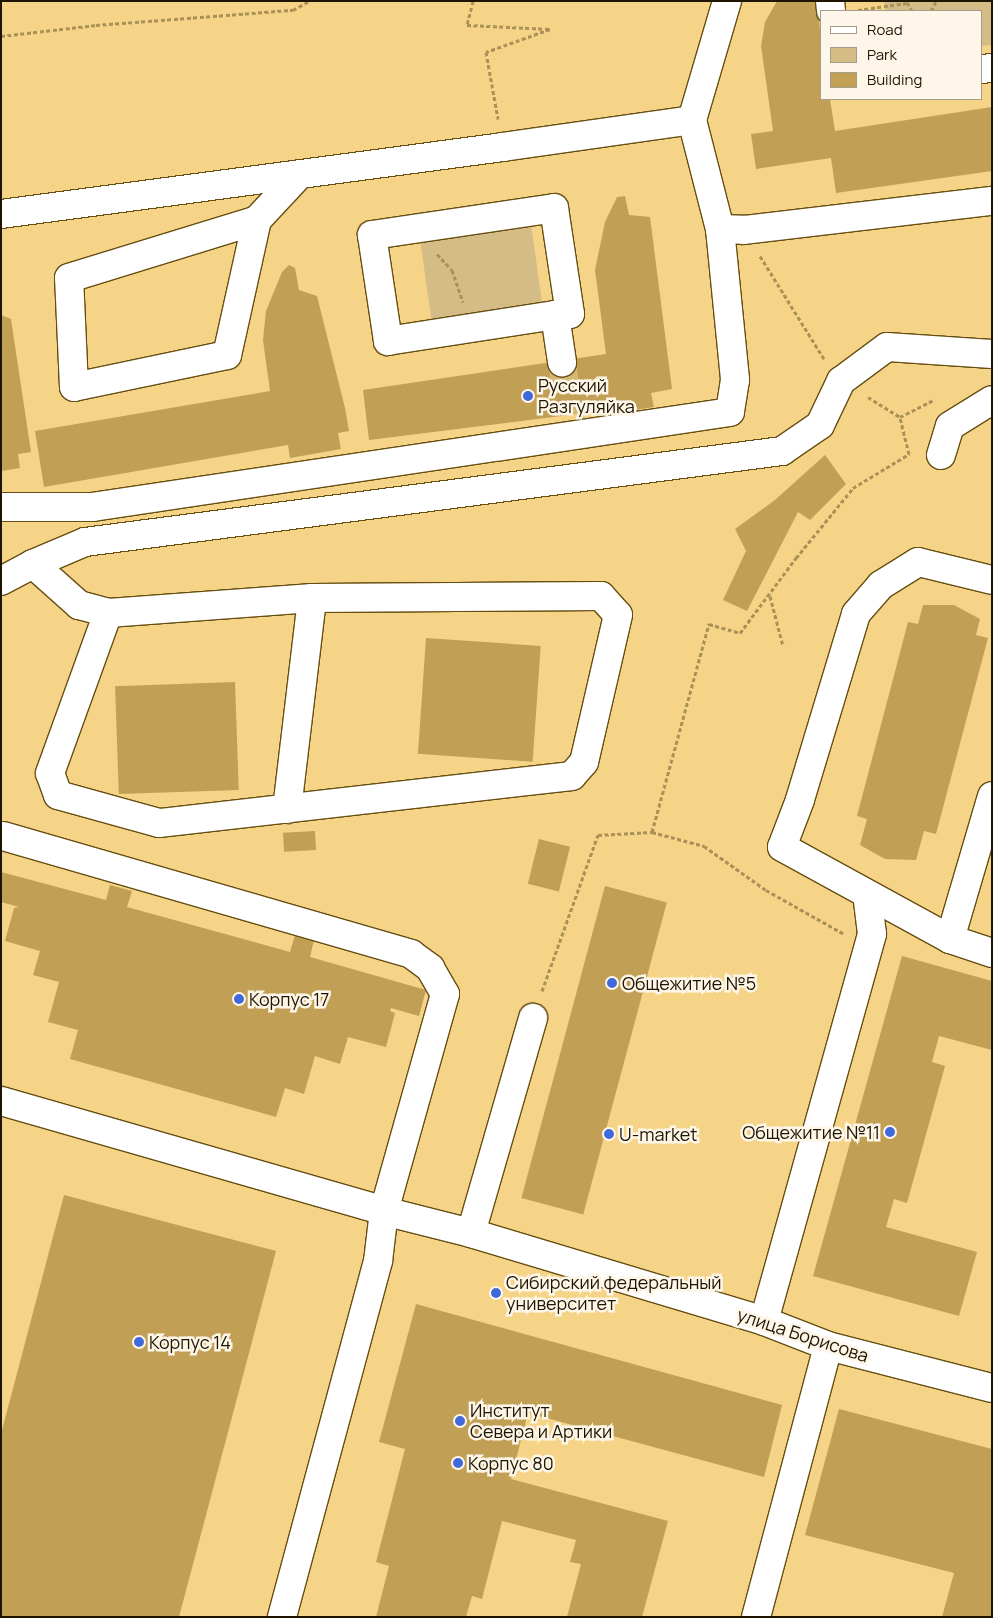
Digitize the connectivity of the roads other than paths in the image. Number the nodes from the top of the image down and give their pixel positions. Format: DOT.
graph roads {
  1 [pos="727,1"];
  2 [pos="692,120"];
  3 [pos="299,175"];
  4 [pos="992,201"];
  5 [pos="1,214"];
  6 [pos="257,220"];
  7 [pos="732,230"];
  8 [pos="555,315"];
  9 [pos="992,354"];
  10 [pos="562,362"];
  11 [pos="992,400"];
  12 [pos="941,455"];
  13 [pos="1,507"];
  14 [pos="32,564"];
  15 [pos="992,580"];
  16 [pos="1,581"];
  17 [pos="312,598"];
  18 [pos="108,613"];
  19 [pos="992,796"];
  20 [pos="287,809"];
  21 [pos="3,836"];
  22 [pos="867,895"];
  23 [pos="950,939"];
  24 [pos="992,953"];
  25 [pos="533,1018"];
  26 [pos="1,1101"];
  27 [pos="384,1211"];
  28 [pos="471,1233"];
  29 [pos="764,1321"];
  30 [pos="828,1346"];
  31 [pos="992,1388"];
  32 [pos="282,1617"];
  33 [pos="756,1617"];
  1 -- 2 [label="street"];
  2 -- 3 [label="street"];
  2 -- 7 [label="street"];
  3 -- 5 [label="street"];
  3 -- 6 [label="street"];
  4 -- 7 [label="street"];
  6 -- 6 [label="street"];
  7 -- 13 [label="street"];
  8 -- 8 [label="street"];
  8 -- 10 [label="street"];
  9 -- 14 [label="street"];
  11 -- 12 [label="street"];
  14 -- 16 [label="street"];
  14 -- 18 [label="street"];
  15 -- 22 [label="street"];
  17 -- 18 [label="street"];
  17 -- 20 [label="street"];
  17 -- 20 [label="street"];
  18 -- 20 [label="street"];
  19 -- 23 [label="street"];
  21 -- 27 [label="street"];
  22 -- 23 [label="street"];
  22 -- 29 [label="street"];
  23 -- 24 [label="street"];
  25 -- 28 [label="street"];
  26 -- 27 [label="street, улица Борисова"];
  27 -- 28 [label="street, улица Борисова"];
  27 -- 32 [label="street"];
  28 -- 29 [label="street, улица Борисова"];
  29 -- 30 [label="street, улица Борисова"];
  30 -- 31 [label="street, улица Борисова"];
  30 -- 33 [label="street"];
}
